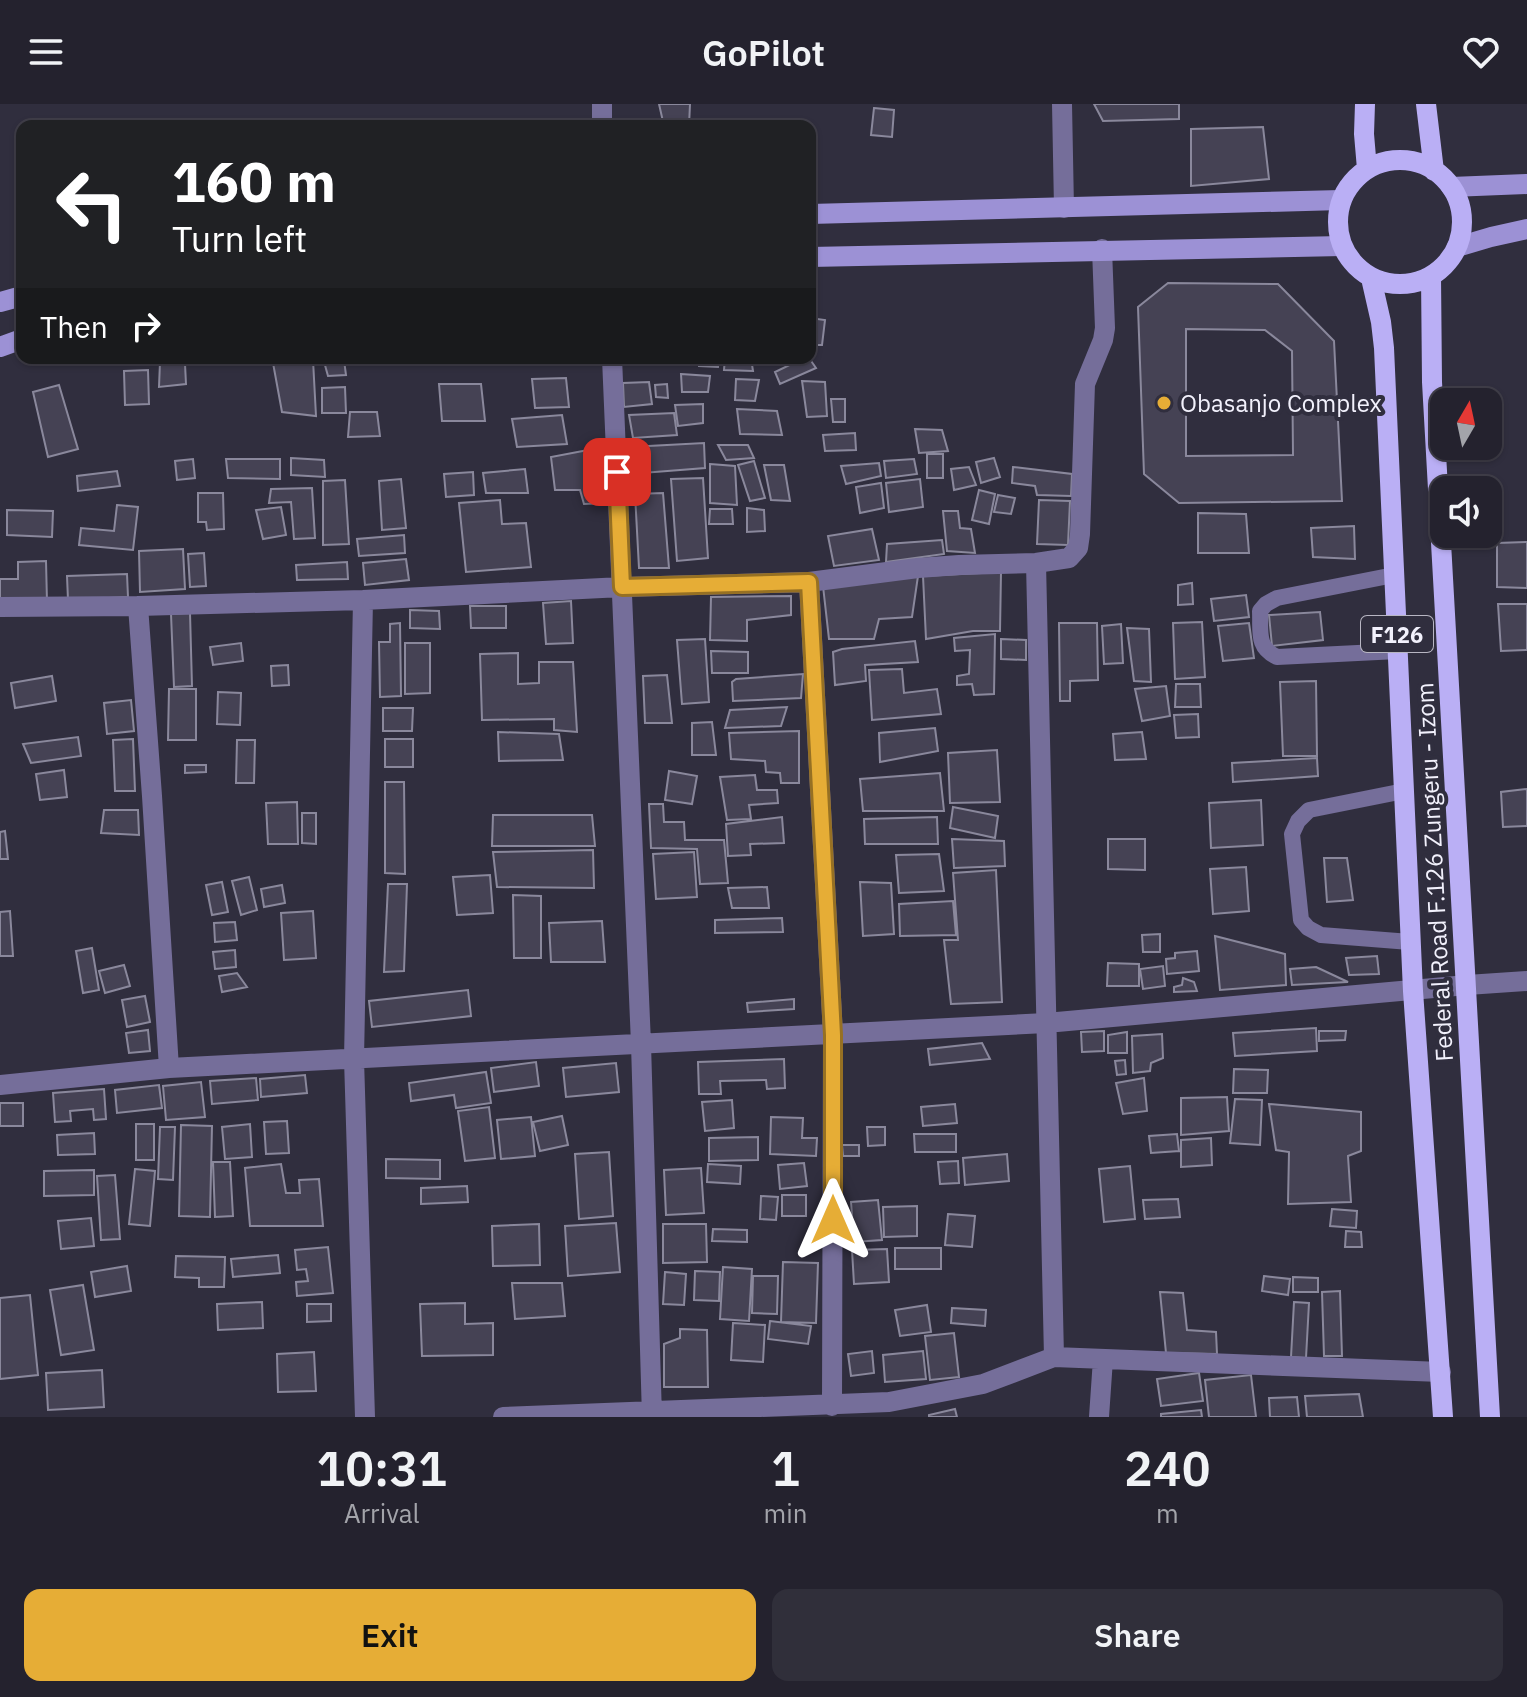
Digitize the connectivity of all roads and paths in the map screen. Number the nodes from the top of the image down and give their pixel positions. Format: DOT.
graph roads {
  1 [pos="1062,104"];
  2 [pos="1365,104"];
  3 [pos="1426,104"];
  4 [pos="1367,169"];
  5 [pos="1434,171"];
  6 [pos="1527,184"];
  7 [pos="1451,187"];
  8 [pos="1341,200"];
  9 [pos="1064,208"];
  10 [pos="816,214"];
  11 [pos="1527,229"];
  12 [pos="1342,246"];
  13 [pos="1457,247"];
  14 [pos="1102,249"];
  15 [pos="816,257"];
  16 [pos="1431,276"];
  17 [pos="1371,278"];
  18 [pos="612,364"];
  19 [pos="1036,563"];
  20 [pos="1394,575"];
  21 [pos="809,582"];
  22 [pos="622,587"];
  23 [pos="363,600"];
  24 [pos="138,606"];
  25 [pos="0,607"];
  26 [pos="1398,651"];
  27 [pos="1404,791"];
  28 [pos="1410,942"];
  29 [pos="1527,981"];
  30 [pos="1467,985"];
  31 [pos="1413,991"];
  32 [pos="1046,1023"];
  33 [pos="833,1035"];
  34 [pos="641,1044"];
  35 [pos="354,1059"];
  36 [pos="169,1068"];
  37 [pos="0,1085"];
  38 [pos="1054,1357"];
  39 [pos="1103,1359"];
  40 [pos="1441,1372"];
  41 [pos="832,1406"];
  42 [pos="651,1414"];
  43 [pos="365,1417"];
  44 [pos="503,1417"];
  45 [pos="1099,1417"];
  46 [pos="1443,1417"];
  47 [pos="1490,1417"];
  1 -- 9 [label="street"];
  2 -- 4 [label="main road"];
  3 -- 5 [label="main road"];
  4 -- 5 [label="main road"];
  4 -- 8 [label="main road"];
  5 -- 7 [label="main road"];
  6 -- 7 [label="street"];
  7 -- 13 [label="main road"];
  8 -- 9 [label="street"];
  8 -- 12 [label="main road"];
  9 -- 10 [label="street"];
  11 -- 13 [label="street"];
  12 -- 14 [label="street"];
  12 -- 17 [label="main road"];
  13 -- 16 [label="main road"];
  14 -- 15 [label="street"];
  14 -- 19 [label="street"];
  16 -- 17 [label="main road"];
  16 -- 30 [label="main road, Federal Road F.126 Zungeru - Izom / F126"];
  17 -- 20 [label="main road, Federal Road F.126 Zungeru - Izom / F126"];
  18 -- 22 [label="street"];
  19 -- 21 [label="street"];
  19 -- 32 [label="street"];
  20 -- 26 [label="main road, Federal Road F.126 Zungeru - Izom / F126"];
  20 -- 26 [label="lane"];
  21 -- 22 [label="street"];
  21 -- 33 [label="street"];
  22 -- 23 [label="street"];
  22 -- 34 [label="street"];
  23 -- 24 [label="street"];
  23 -- 35 [label="street"];
  24 -- 25 [label="street"];
  24 -- 36 [label="street"];
  26 -- 27 [label="main road, Federal Road F.126 Zungeru - Izom / F126"];
  27 -- 28 [label="main road, Federal Road F.126 Zungeru - Izom / F126"];
  27 -- 28 [label="lane"];
  28 -- 31 [label="main road, Federal Road F.126 Zungeru - Izom / F126"];
  29 -- 30 [label="street"];
  30 -- 31 [label="street"];
  30 -- 47 [label="main road, Federal Road F.126 Zungeru - Izom / F126"];
  31 -- 32 [label="street"];
  31 -- 40 [label="main road, Federal Road F.126 Zungeru - Izom / F126"];
  32 -- 33 [label="street"];
  32 -- 38 [label="street"];
  33 -- 34 [label="street"];
  33 -- 41 [label="street"];
  34 -- 35 [label="street"];
  34 -- 42 [label="street"];
  35 -- 36 [label="street"];
  35 -- 43 [label="street"];
  36 -- 37 [label="street"];
  38 -- 39 [label="street"];
  38 -- 41 [label="street"];
  39 -- 40 [label="street"];
  39 -- 45 [label="street"];
  40 -- 46 [label="main road, Federal Road F.126 Zungeru - Izom / F126"];
  41 -- 42 [label="street"];
  42 -- 44 [label="street"];
}
